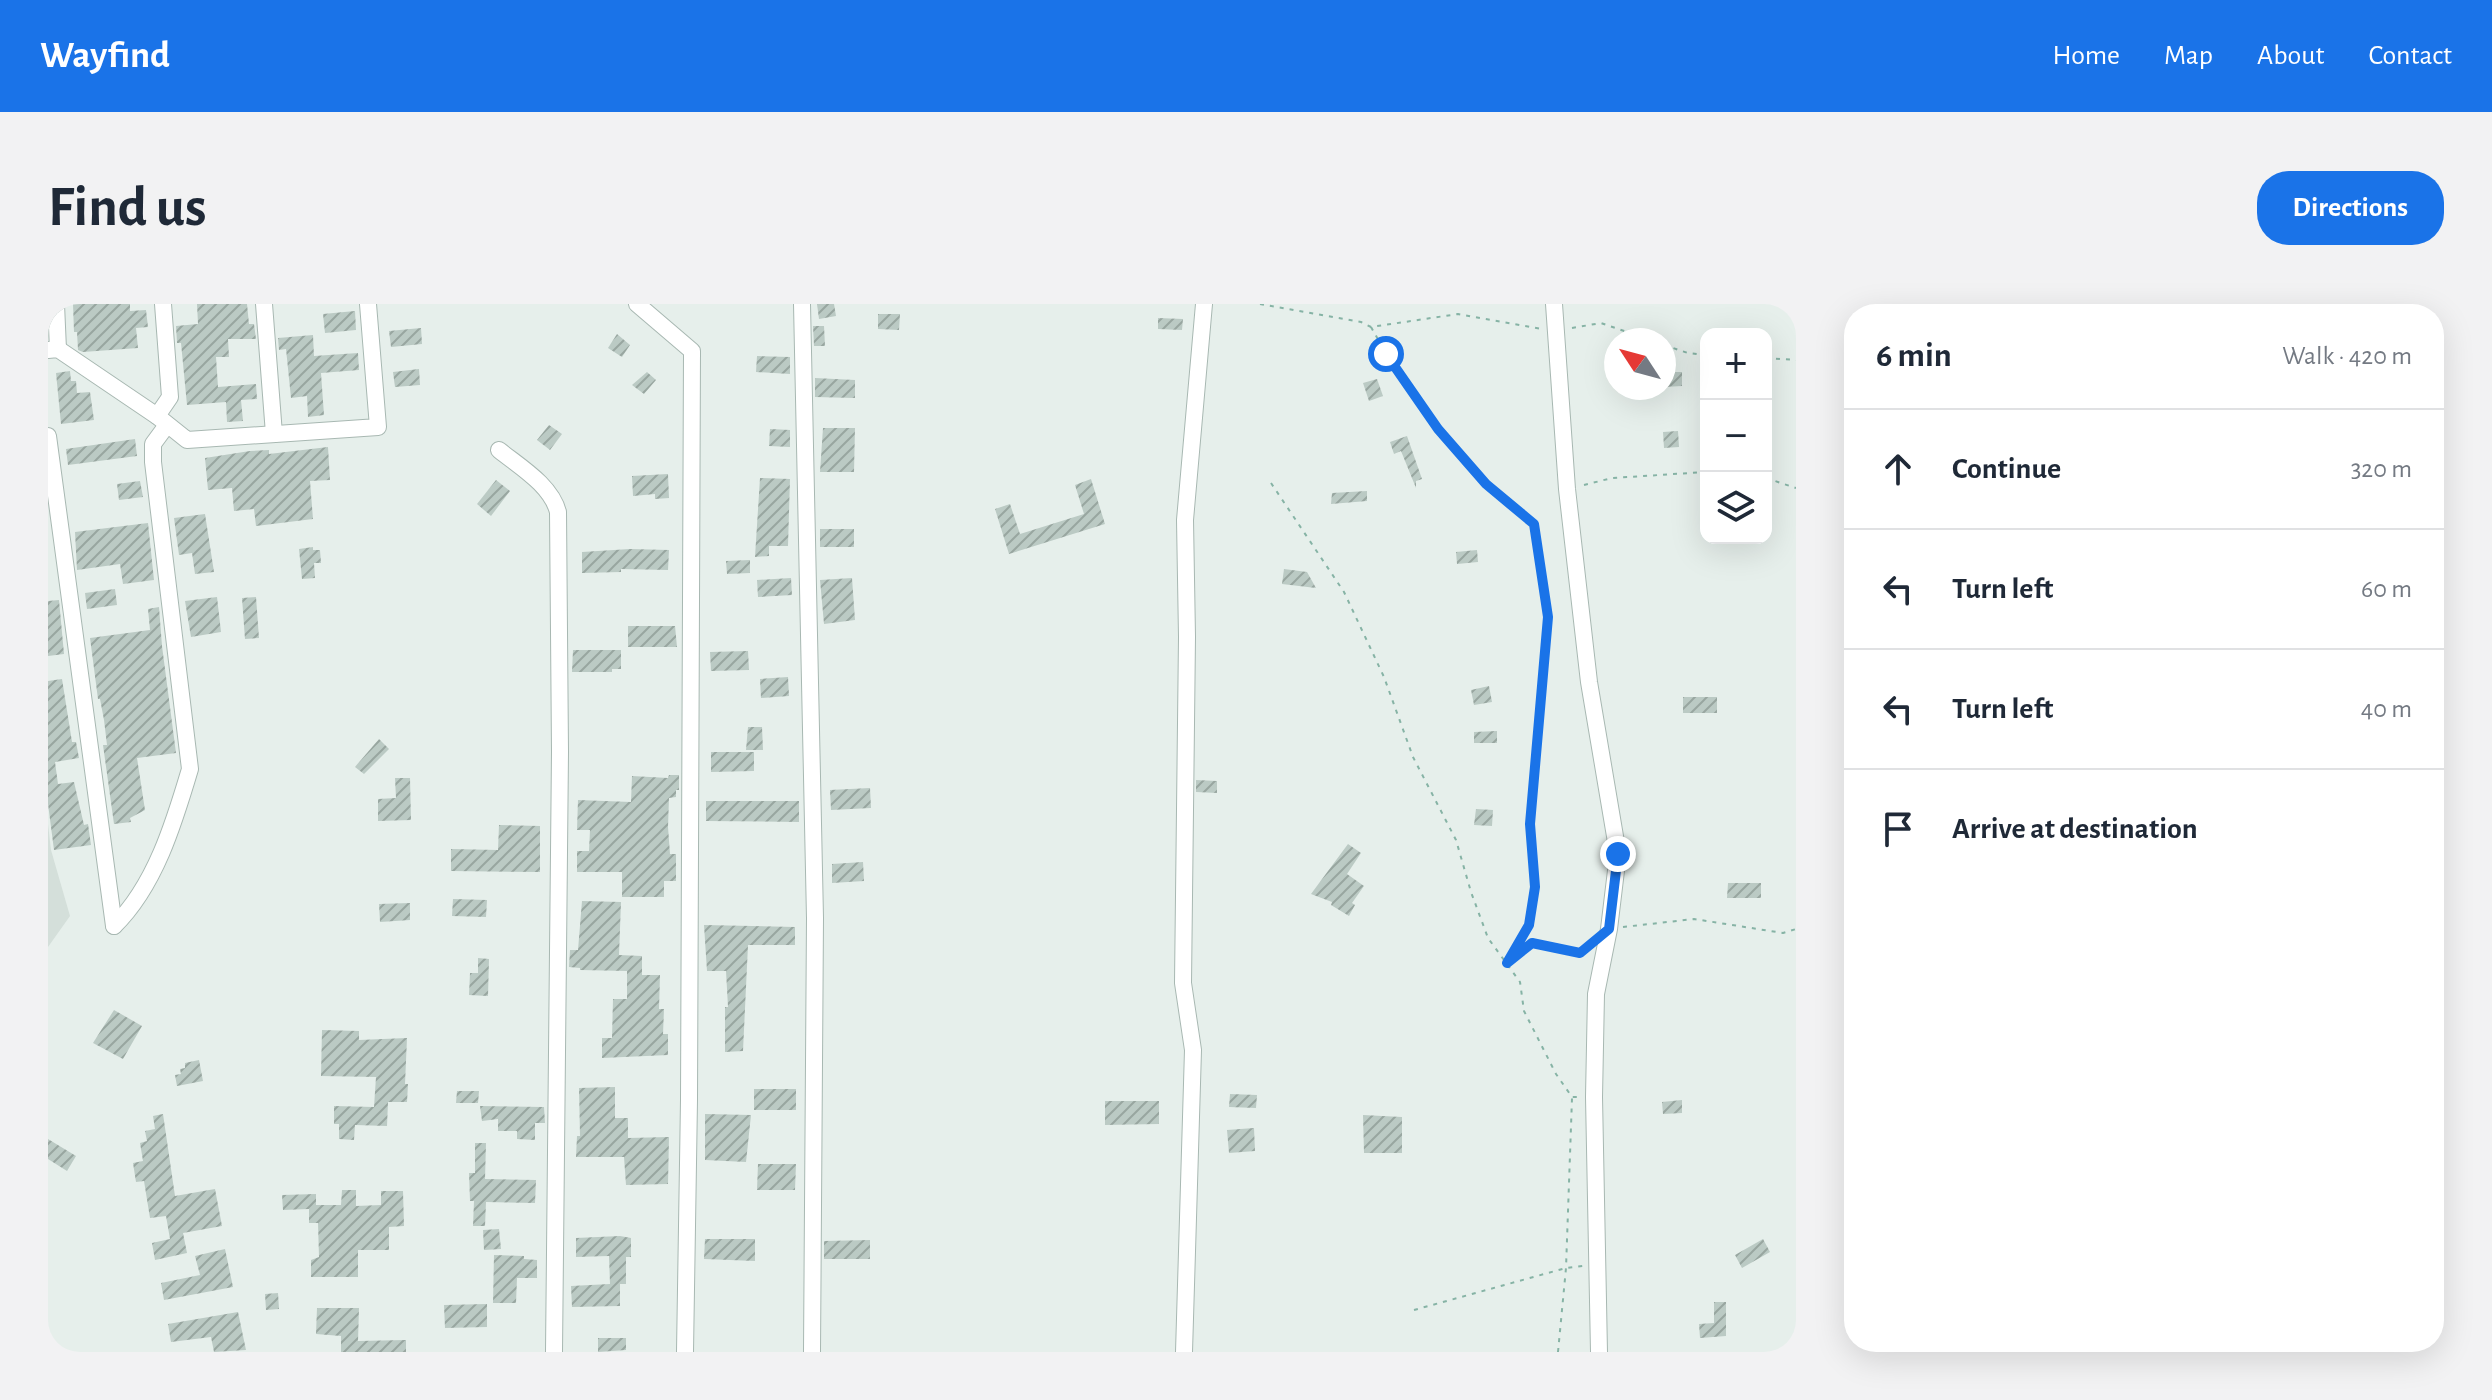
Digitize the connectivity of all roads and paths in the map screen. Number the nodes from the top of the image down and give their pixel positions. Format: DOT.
graph roads {
  1 [pos="56,304"];
  2 [pos="163,304"];
  3 [pos="264,304"];
  4 [pos="368,304"];
  5 [pos="637,304"];
  6 [pos="802,304"];
  7 [pos="1204,304"];
  8 [pos="1260,304"];
  9 [pos="1554,304"];
  10 [pos="1371,327"];
  11 [pos="1615,328"];
  12 [pos="1554,331"];
  13 [pos="1676,349"];
  14 [pos="53,350"];
  15 [pos="1700,354"];
  16 [pos="1772,358"];
  17 [pos="1796,360"];
  18 [pos="162,420"];
  19 [pos="274,434"];
  20 [pos="48,436"];
  21 [pos="499,450"];
  22 [pos="1700,472"];
  23 [pos="1772,480"];
  24 [pos="1271,483"];
  25 [pos="1796,488"];
  26 [pos="1567,489"];
  27 [pos="1609,929"];
  28 [pos="1796,929"];
  29 [pos="1507,963"];
  30 [pos="1572,1097"];
  31 [pos="1594,1097"];
  32 [pos="1598,1265"];
  33 [pos="1566,1268"];
  34 [pos="1414,1310"];
  35 [pos="554,1352"];
  36 [pos="685,1352"];
  37 [pos="812,1352"];
  38 [pos="1184,1352"];
  39 [pos="1558,1352"];
  40 [pos="1599,1352"];
  1 -- 14 [label="street"];
  2 -- 18 [label="street"];
  3 -- 19 [label="street"];
  4 -- 19 [label="street"];
  5 -- 36 [label="street"];
  6 -- 37 [label="street"];
  7 -- 38 [label="street"];
  8 -- 10 [label="path"];
  9 -- 12 [label="street"];
  10 -- 12 [label="path"];
  10 -- 29 [label="path"];
  11 -- 12 [label="path"];
  12 -- 26 [label="street"];
  13 -- 15 [label="path"];
  14 -- 18 [label="street"];
  16 -- 17 [label="path"];
  18 -- 19 [label="street"];
  18 -- 20 [label="street"];
  21 -- 35 [label="street"];
  22 -- 26 [label="path"];
  23 -- 25 [label="path"];
  24 -- 29 [label="path"];
  26 -- 27 [label="street"];
  27 -- 28 [label="path"];
  27 -- 29 [label="path"];
  27 -- 31 [label="street"];
  29 -- 30 [label="path"];
  30 -- 31 [label="path"];
  30 -- 33 [label="path"];
  31 -- 32 [label="street"];
  32 -- 33 [label="path"];
  32 -- 40 [label="street"];
  33 -- 34 [label="path"];
  33 -- 39 [label="path"];
}
